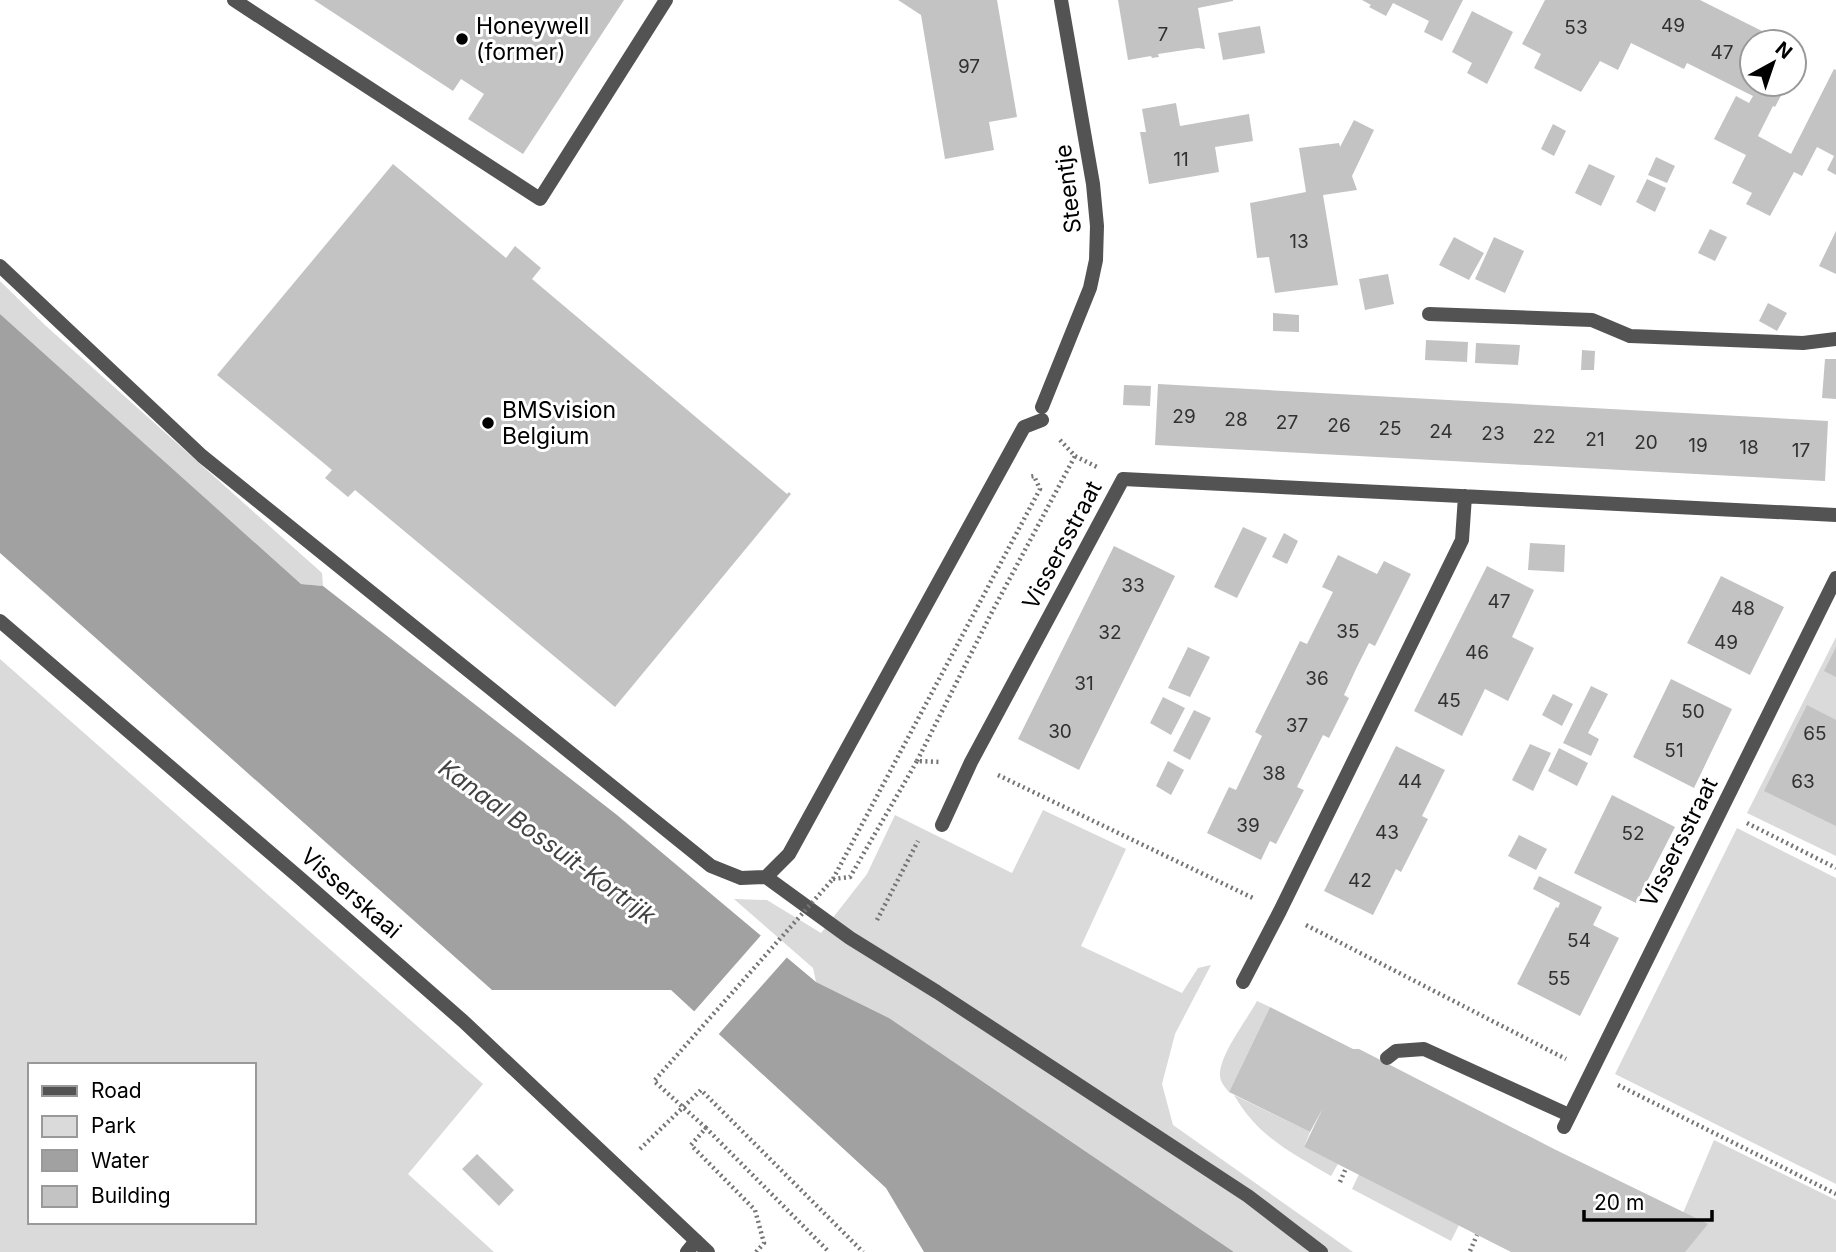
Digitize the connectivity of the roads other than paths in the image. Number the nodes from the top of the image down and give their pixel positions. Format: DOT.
graph roads {
  1 [pos="234,0"];
  2 [pos="666,0"];
  3 [pos="1061,0"];
  4 [pos="0,266"];
  5 [pos="1429,314"];
  6 [pos="1836,339"];
  7 [pos="1465,496"];
  8 [pos="1836,515"];
  9 [pos="1836,579"];
  10 [pos="0,621"];
  11 [pos="942,825"];
  12 [pos="766,877"];
  13 [pos="1243,982"];
  14 [pos="1387,1058"];
  15 [pos="692,1247"];
  16 [pos="708,1252"];
  17 [pos="1321,1252"];
  1 -- 2 [label="street"];
  3 -- 12 [label="street, Steentje"];
  4 -- 12 [label="street"];
  5 -- 6 [label="street"];
  7 -- 8 [label="street, Vissersstraat"];
  7 -- 11 [label="street, Vissersstraat"];
  7 -- 13 [label="street"];
  9 -- 14 [label="street, Vissersstraat"];
  10 -- 15 [label="street, Visserskaai"];
  12 -- 17 [label="street"];
  15 -- 16 [label="street, Visserskaai"];
}
